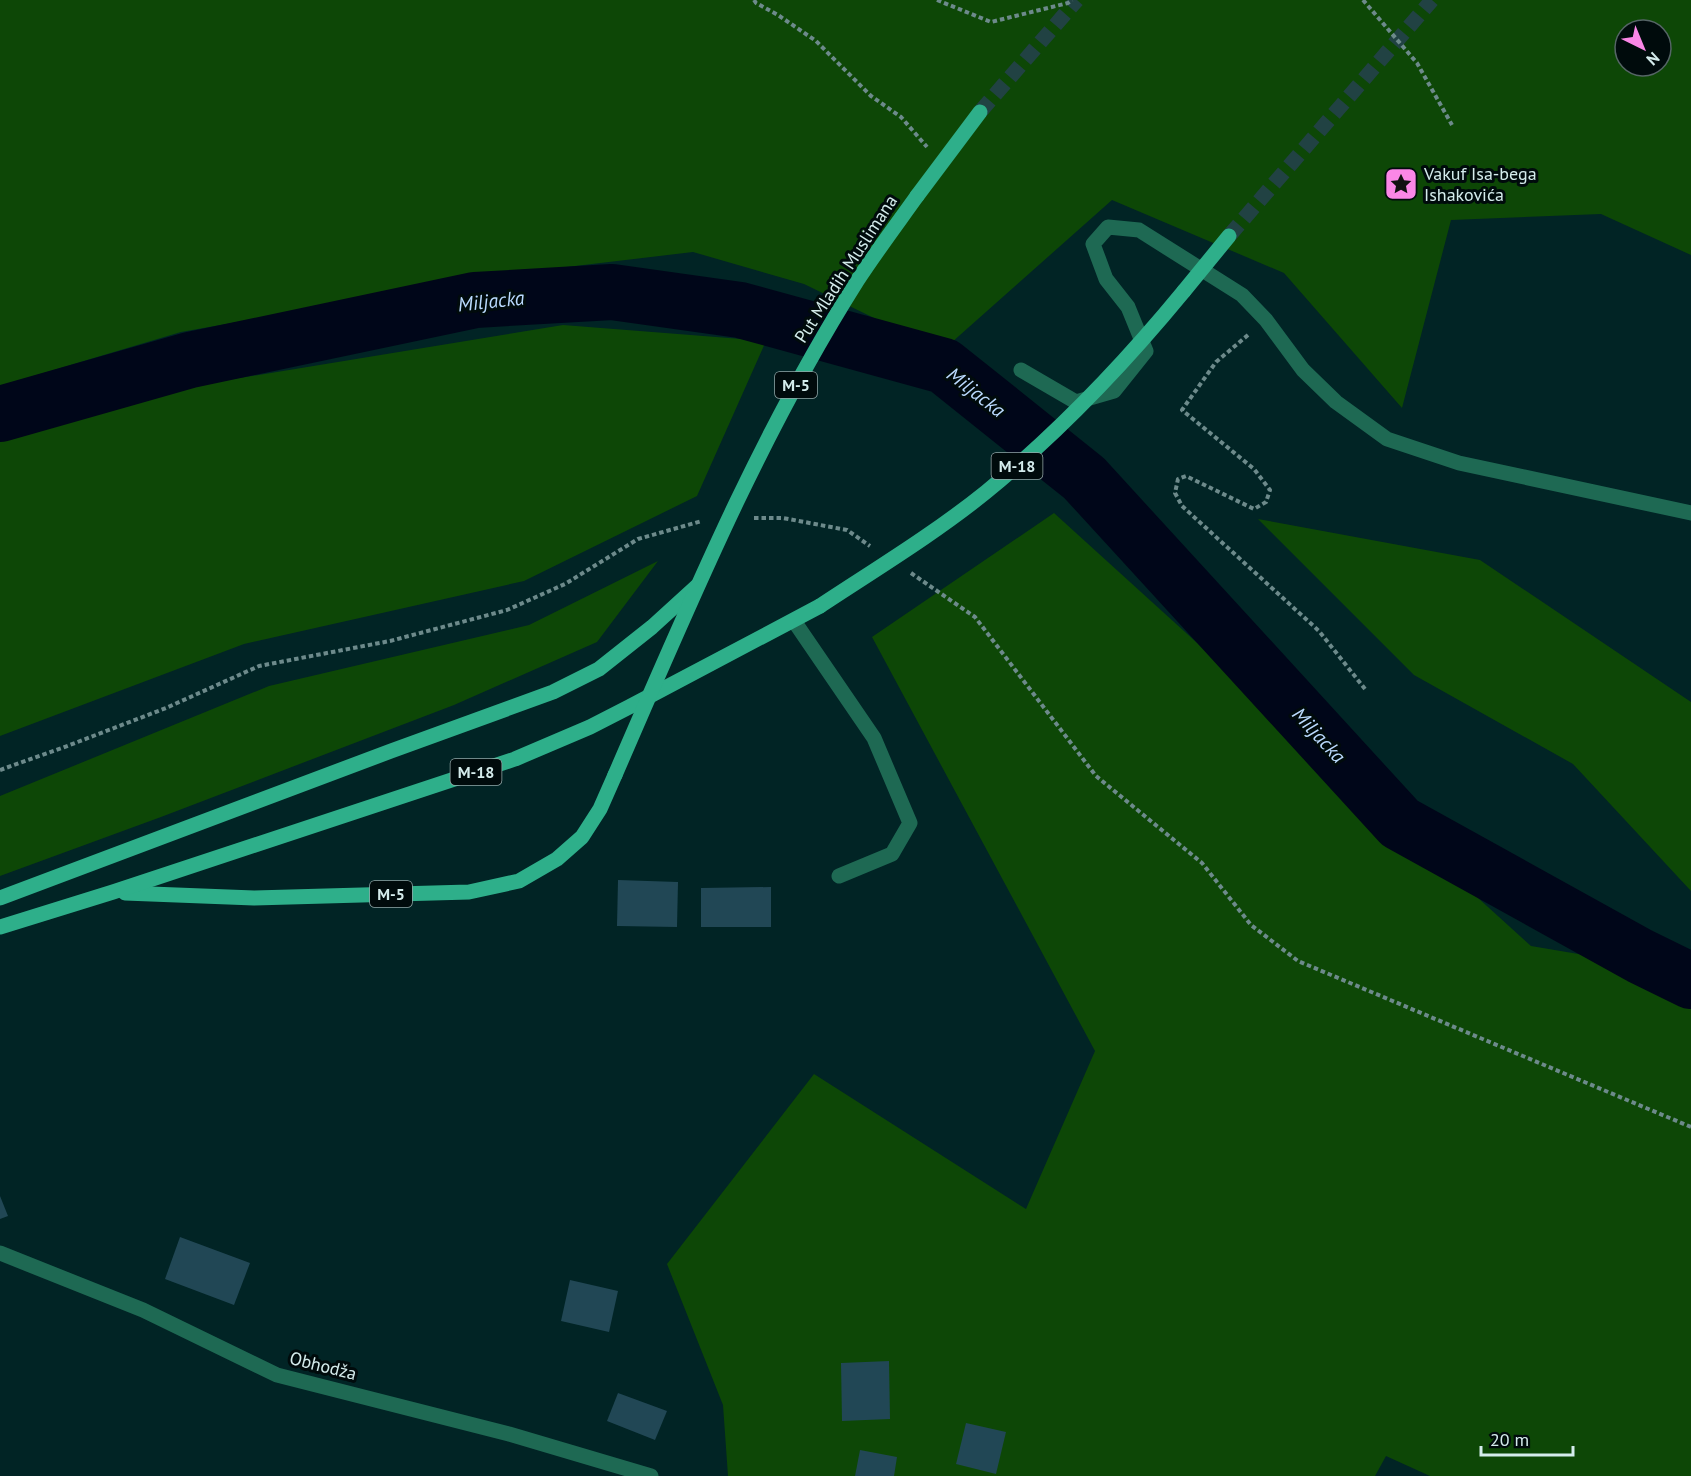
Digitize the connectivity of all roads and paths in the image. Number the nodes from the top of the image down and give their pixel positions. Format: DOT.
graph roads {
  1 [pos="754,0"];
  2 [pos="937,0"];
  3 [pos="1072,0"];
  4 [pos="1362,0"];
  5 [pos="980,112"];
  6 [pos="1452,125"];
  7 [pos="941,164"];
  8 [pos="1229,236"];
  9 [pos="1201,270"];
  10 [pos="1266,320"];
  11 [pos="1022,370"];
  12 [pos="1691,513"];
  13 [pos="698,586"];
  14 [pos="794,621"];
  15 [pos="1365,688"];
  16 [pos="838,876"];
  17 [pos="113,892"];
  18 [pos="0,898"];
  19 [pos="0,927"];
  20 [pos="0,1253"];
  21 [pos="651,1476"];
  1 -- 7 [label="path"];
  2 -- 3 [label="path"];
  4 -- 6 [label="path"];
  5 -- 7 [label="main road, Put Mladih Muslimana / M-5"];
  7 -- 13 [label="main road, Put Mladih Muslimana / M-5, bridge"];
  8 -- 9 [label="main road, M-18"];
  9 -- 10 [label="street"];
  9 -- 11 [label="street"];
  9 -- 14 [label="main road, M-18, bridge"];
  10 -- 12 [label="street"];
  10 -- 15 [label="path"];
  13 -- 17 [label="main road, M-5, bridge"];
  13 -- 18 [label="main road, M-5"];
  14 -- 16 [label="street"];
  14 -- 17 [label="main road, M-18"];
  17 -- 19 [label="main road, M-5"];
  20 -- 21 [label="street, Obhodža"];
}
